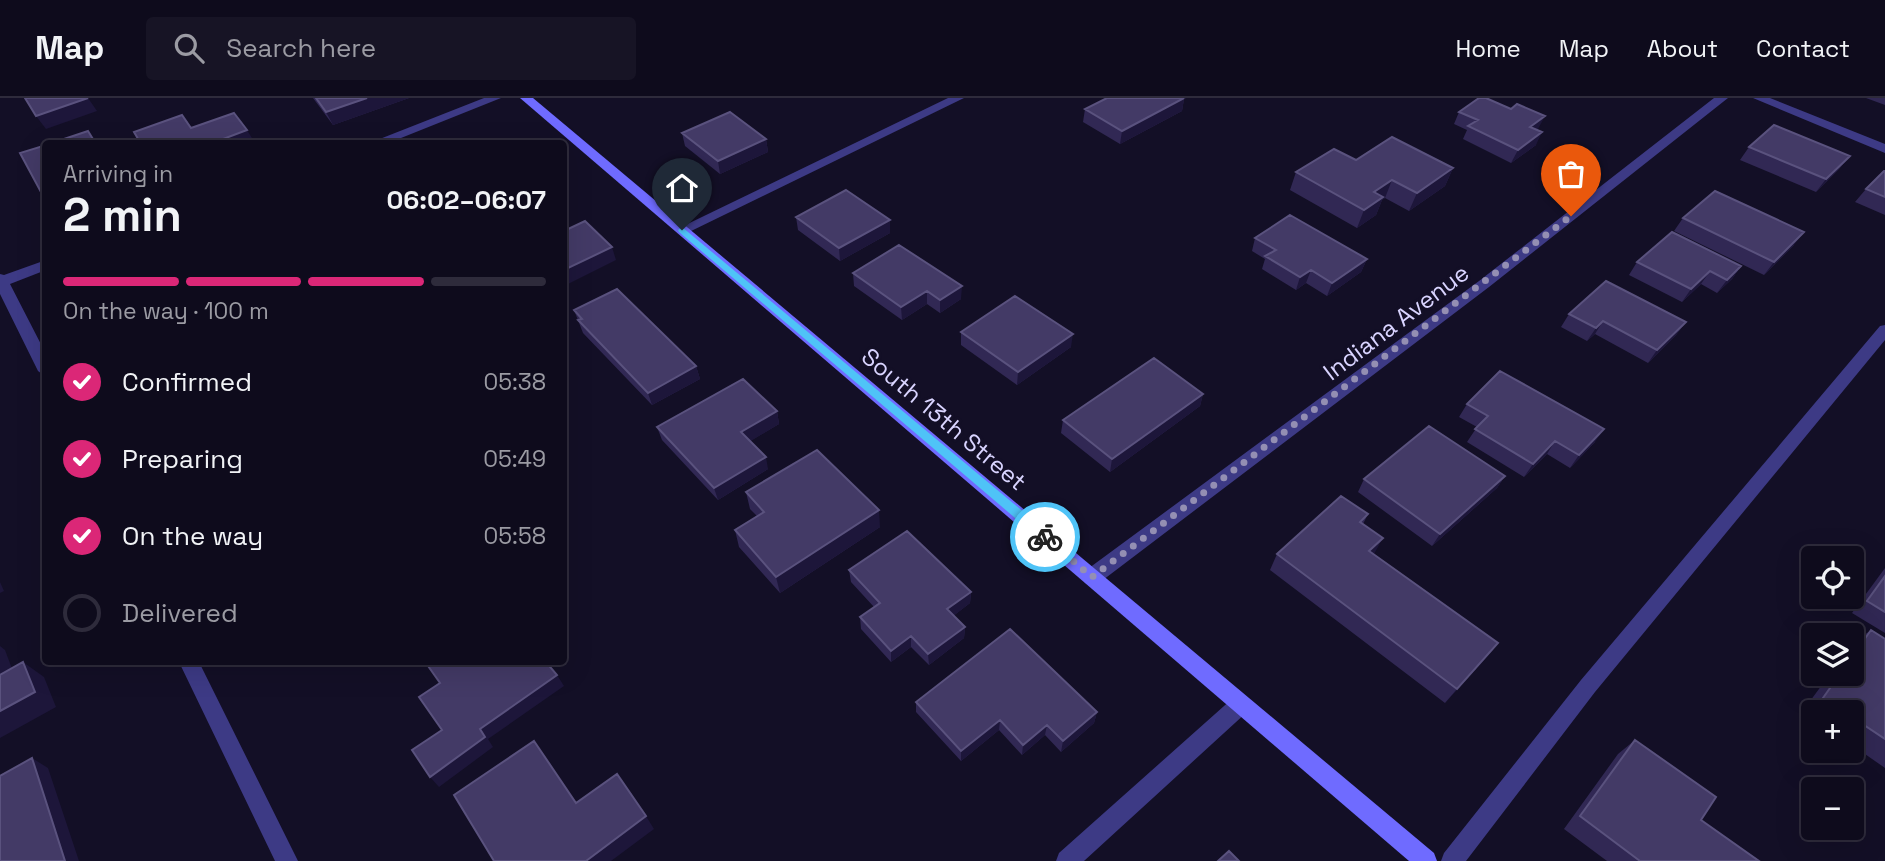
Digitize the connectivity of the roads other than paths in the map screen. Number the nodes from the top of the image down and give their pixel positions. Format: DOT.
graph roads {
  1 [pos="495,98"];
  2 [pos="526,98"];
  3 [pos="958,98"];
  4 [pos="1722,98"];
  5 [pos="1759,98"];
  6 [pos="384,140"];
  7 [pos="1885,149"];
  8 [pos="682,230"];
  9 [pos="42,266"];
  10 [pos="0,281"];
  11 [pos="1885,330"];
  12 [pos="42,363"];
  13 [pos="1092,577"];
  14 [pos="190,665"];
  15 [pos="1240,705"];
  16 [pos="287,861"];
  17 [pos="1067,861"];
  18 [pos="1426,861"];
  19 [pos="1452,861"];
  1 -- 6 [label="street"];
  2 -- 8 [label="street, South 13th Street"];
  3 -- 8 [label="street"];
  4 -- 13 [label="street, Indiana Avenue"];
  5 -- 7 [label="street"];
  8 -- 13 [label="street, South 13th Street"];
  9 -- 10 [label="street"];
  10 -- 12 [label="street"];
  11 -- 19 [label="street"];
  13 -- 15 [label="street, South 13th Street"];
  14 -- 16 [label="street"];
  15 -- 17 [label="street"];
  15 -- 18 [label="street, South 13th Street"];
}
